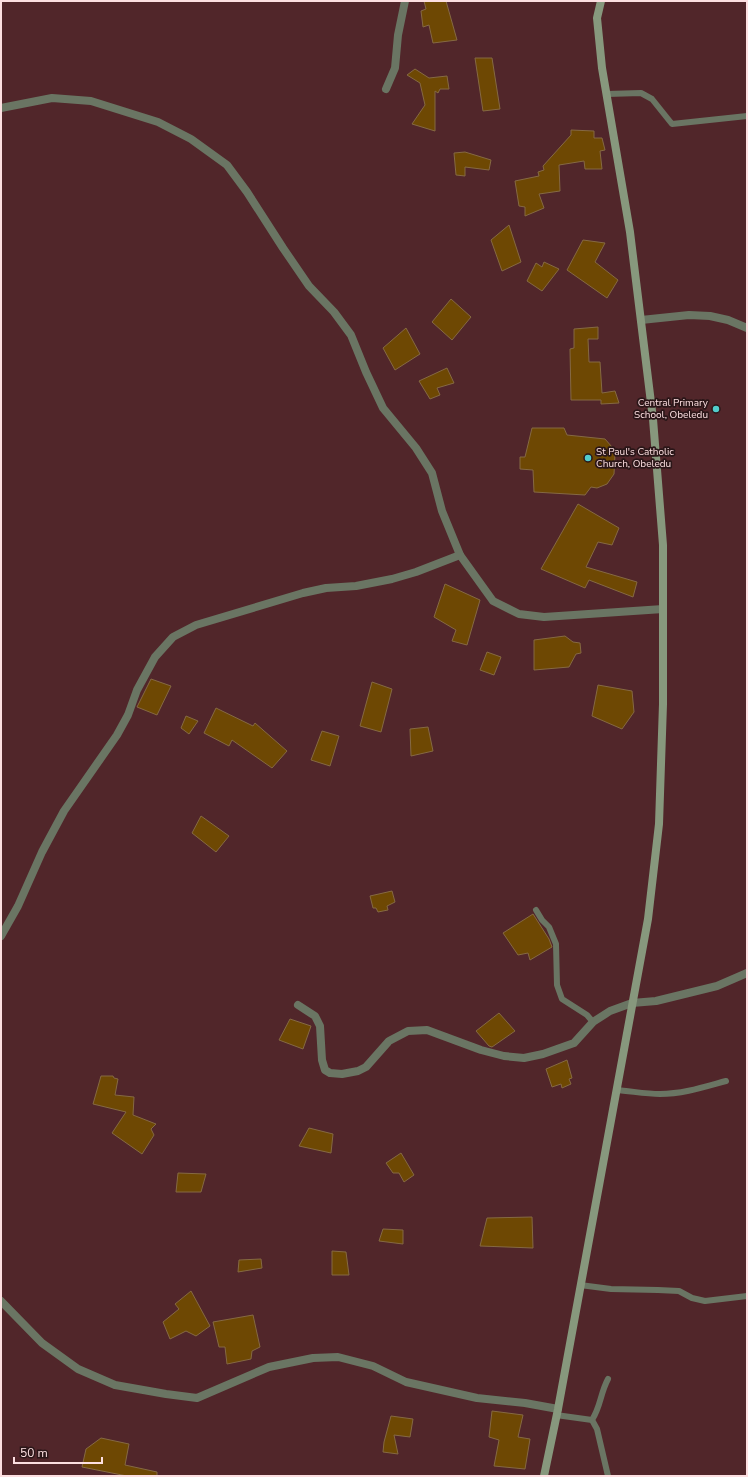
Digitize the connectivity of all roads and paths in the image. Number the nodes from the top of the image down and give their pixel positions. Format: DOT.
graph roads {
  1 [pos="405,1"];
  2 [pos="601,1"];
  3 [pos="386,89"];
  4 [pos="607,94"];
  5 [pos="1,108"];
  6 [pos="747,116"];
  7 [pos="641,320"];
  8 [pos="747,328"];
  9 [pos="460,555"];
  10 [pos="663,609"];
  11 [pos="536,910"];
  12 [pos="1,936"];
  13 [pos="747,973"];
  14 [pos="632,1003"];
  15 [pos="298,1005"];
  16 [pos="593,1022"];
  17 [pos="726,1081"];
  18 [pos="616,1090"];
  19 [pos="580,1285"];
  20 [pos="747,1296"];
  21 [pos="1,1301"];
  22 [pos="608,1379"];
  23 [pos="557,1412"];
  24 [pos="592,1420"];
  25 [pos="544,1476"];
  26 [pos="608,1476"];
  1 -- 3 [label="street"];
  2 -- 4 [label="main road"];
  4 -- 6 [label="lane"];
  4 -- 7 [label="main road"];
  5 -- 9 [label="street"];
  7 -- 8 [label="street"];
  7 -- 10 [label="main road"];
  9 -- 10 [label="street"];
  9 -- 12 [label="street"];
  10 -- 14 [label="main road"];
  11 -- 16 [label="lane"];
  13 -- 14 [label="street"];
  14 -- 16 [label="street"];
  14 -- 18 [label="main road"];
  15 -- 16 [label="street"];
  17 -- 18 [label="lane"];
  18 -- 19 [label="main road"];
  19 -- 20 [label="lane"];
  19 -- 23 [label="main road"];
  21 -- 23 [label="street"];
  22 -- 24 [label="lane"];
  23 -- 24 [label="lane"];
  23 -- 25 [label="main road"];
  24 -- 26 [label="lane"];
}
